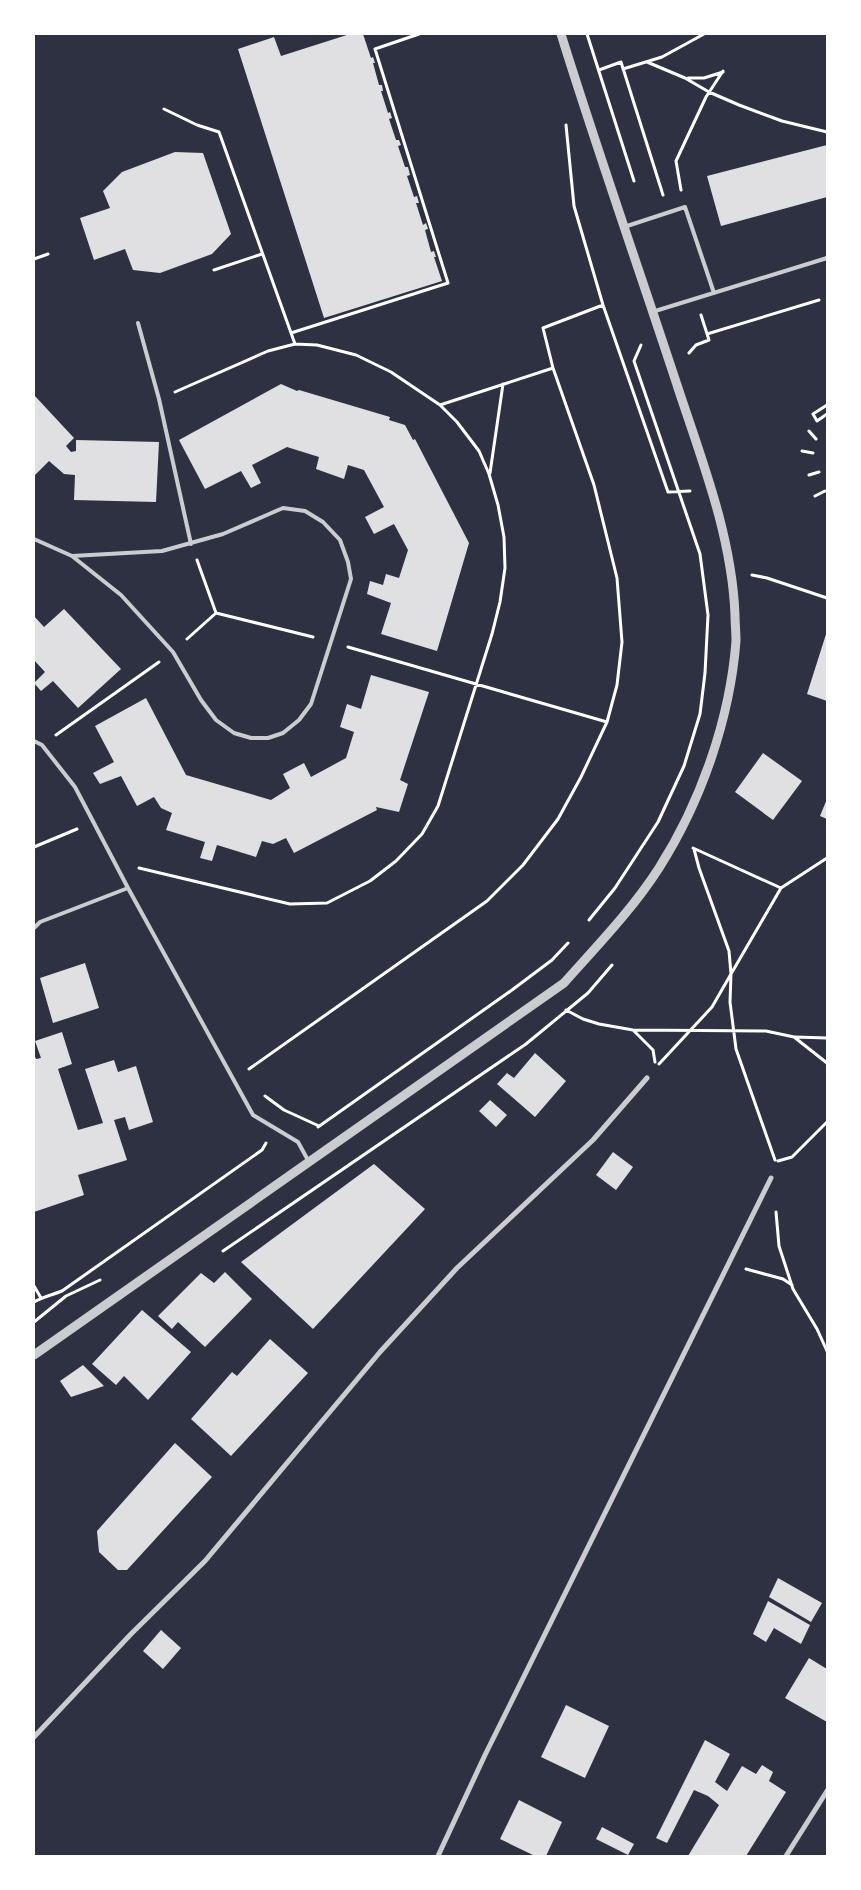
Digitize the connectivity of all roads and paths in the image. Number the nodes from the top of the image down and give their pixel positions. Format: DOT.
graph roads {
  1 [pos="419,34"];
  2 [pos="561,34"];
  3 [pos="587,34"];
  4 [pos="704,34"];
  5 [pos="646,62"];
  6 [pos="623,69"];
  7 [pos="599,70"];
  8 [pos="685,78"];
  9 [pos="709,92"];
  10 [pos="164,109"];
  11 [pos="566,124"];
  12 [pos="827,132"];
  13 [pos="634,182"];
  14 [pos="685,207"];
  15 [pos="668,213"];
  16 [pos="624,227"];
  17 [pos="48,254"];
  18 [pos="262,254"];
  19 [pos="827,258"];
  20 [pos="34,259"];
  21 [pos="214,270"];
  22 [pos="714,293"];
  23 [pos="696,299"];
  24 [pos="819,300"];
  25 [pos="603,305"];
  26 [pos="652,312"];
  27 [pos="138,323"];
  28 [pos="291,334"];
  29 [pos="707,334"];
  30 [pos="295,344"];
  31 [pos="640,346"];
  32 [pos="691,362"];
  33 [pos="553,368"];
  34 [pos="503,384"];
  35 [pos="159,399"];
  36 [pos="440,405"];
  37 [pos="827,405"];
  38 [pos="827,414"];
  39 [pos="809,431"];
  40 [pos="816,439"];
  41 [pos="802,451"];
  42 [pos="813,453"];
  43 [pos="819,472"];
  44 [pos="489,474"];
  45 [pos="809,475"];
  46 [pos="678,491"];
  47 [pos="825,491"];
  48 [pos="711,492"];
  49 [pos="815,496"];
  50 [pos="34,539"];
  51 [pos="191,544"];
  52 [pos="72,556"];
  53 [pos="750,566"];
  54 [pos="751,575"];
  55 [pos="752,582"];
  56 [pos="827,598"];
  57 [pos="216,613"];
  58 [pos="331,642"];
  59 [pos="173,652"];
  60 [pos="477,684"];
  61 [pos="607,722"];
  62 [pos="34,741"];
  63 [pos="42,745"];
  64 [pos="94,822"];
  65 [pos="675,840"];
  66 [pos="698,840"];
  67 [pos="34,847"];
  68 [pos="694,848"];
  69 [pos="689,856"];
  70 [pos="827,858"];
  71 [pos="114,862"];
  72 [pos="128,888"];
  73 [pos="781,888"];
  74 [pos="587,922"];
  75 [pos="34,928"];
  76 [pos="570,941"];
  77 [pos="613,963"];
  78 [pos="732,974"];
  79 [pos="540,1000"];
  80 [pos="567,1011"];
  81 [pos="634,1030"];
  82 [pos="688,1032"];
  83 [pos="732,1032"];
  84 [pos="794,1037"];
  85 [pos="827,1038"];
  86 [pos="827,1063"];
  87 [pos="251,1077"];
  88 [pos="647,1078"];
  89 [pos="260,1089"];
  90 [pos="284,1110"];
  91 [pos="827,1122"];
  92 [pos="319,1126"];
  93 [pos="276,1128"];
  94 [pos="298,1142"];
  95 [pos="309,1162"];
  96 [pos="771,1178"];
  97 [pos="765,1190"];
  98 [pos="219,1254"];
  99 [pos="726,1269"];
  100 [pos="107,1278"];
  101 [pos="792,1285"];
  102 [pos="34,1286"];
  103 [pos="41,1298"];
  104 [pos="34,1302"];
  105 [pos="34,1322"];
  106 [pos="827,1351"];
  107 [pos="34,1355"];
  108 [pos="34,1737"];
  109 [pos="827,1791"];
  110 [pos="438,1856"];
  111 [pos="786,1856"];
  1 -- 28 [label="path"];
  2 -- 16 [label="street"];
  3 -- 7 [label="path"];
  4 -- 5 [label="path"];
  5 -- 6 [label="path"];
  5 -- 8 [label="path"];
  6 -- 7 [label="path"];
  6 -- 15 [label="path"];
  7 -- 13 [label="path"];
  8 -- 9 [label="path"];
  8 -- 9 [label="path"];
  9 -- 12 [label="path"];
  9 -- 14 [label="path"];
  10 -- 18 [label="path"];
  11 -- 25 [label="path"];
  14 -- 15 [label="lane"];
  14 -- 22 [label="lane"];
  15 -- 16 [label="lane"];
  16 -- 26 [label="street"];
  17 -- 20 [label="path"];
  18 -- 21 [label="path"];
  18 -- 28 [label="path"];
  19 -- 22 [label="lane"];
  22 -- 23 [label="lane"];
  23 -- 26 [label="lane"];
  23 -- 29 [label="path"];
  24 -- 29 [label="path"];
  25 -- 33 [label="path"];
  25 -- 46 [label="path"];
  26 -- 48 [label="street"];
  27 -- 35 [label="lane"];
  28 -- 30 [label="path"];
  29 -- 32 [label="path"];
  30 -- 35 [label="path"];
  30 -- 36 [label="path"];
  31 -- 46 [label="path"];
  33 -- 34 [label="path"];
  33 -- 61 [label="path"];
  34 -- 36 [label="path"];
  34 -- 44 [label="path"];
  35 -- 51 [label="lane"];
  36 -- 44 [label="path"];
  37 -- 38 [label="path"];
  39 -- 40 [label="path"];
  41 -- 42 [label="path"];
  43 -- 45 [label="path"];
  44 -- 60 [label="path"];
  46 -- 48 [label="path"];
  46 -- 74 [label="path"];
  47 -- 49 [label="path"];
  48 -- 65 [label="street"];
  50 -- 52 [label="lane"];
  51 -- 52 [label="lane"];
  51 -- 57 [label="path"];
  51 -- 58 [label="lane"];
  52 -- 59 [label="lane"];
  53 -- 54 [label="path"];
  54 -- 55 [label="path"];
  54 -- 56 [label="path"];
  57 -- 58 [label="path"];
  57 -- 59 [label="path"];
  58 -- 59 [label="lane"];
  58 -- 60 [label="path"];
  59 -- 63 [label="path"];
  60 -- 61 [label="path"];
  60 -- 71 [label="path"];
  61 -- 87 [label="path"];
  62 -- 63 [label="lane"];
  63 -- 64 [label="lane"];
  64 -- 67 [label="path"];
  64 -- 71 [label="lane"];
  65 -- 68 [label="path"];
  65 -- 79 [label="street"];
  66 -- 68 [label="path"];
  68 -- 69 [label="path"];
  68 -- 73 [label="path"];
  68 -- 78 [label="path"];
  70 -- 73 [label="path"];
  71 -- 72 [label="lane"];
  72 -- 75 [label="lane"];
  72 -- 93 [label="lane"];
  73 -- 78 [label="path"];
  76 -- 92 [label="path"];
  77 -- 80 [label="path"];
  78 -- 82 [label="path"];
  78 -- 83 [label="path"];
  79 -- 80 [label="path"];
  79 -- 95 [label="street"];
  80 -- 81 [label="path"];
  80 -- 98 [label="path"];
  81 -- 82 [label="path"];
  81 -- 82 [label="path"];
  82 -- 83 [label="path"];
  83 -- 84 [label="path"];
  83 -- 91 [label="path"];
  84 -- 85 [label="path"];
  84 -- 86 [label="path"];
  88 -- 108 [label="street"];
  89 -- 90 [label="path"];
  90 -- 92 [label="path"];
  90 -- 93 [label="path"];
  92 -- 94 [label="path"];
  93 -- 94 [label="lane"];
  93 -- 103 [label="path"];
  94 -- 95 [label="lane"];
  95 -- 107 [label="street"];
  96 -- 97 [label="street"];
  97 -- 99 [label="street"];
  97 -- 101 [label="path"];
  99 -- 101 [label="path"];
  99 -- 110 [label="street"];
  100 -- 105 [label="path"];
  101 -- 106 [label="path"];
  102 -- 103 [label="path"];
  103 -- 104 [label="path"];
  109 -- 111 [label="street"];
}
